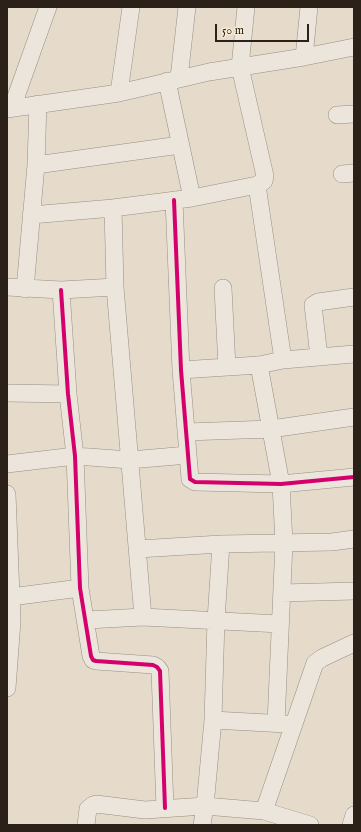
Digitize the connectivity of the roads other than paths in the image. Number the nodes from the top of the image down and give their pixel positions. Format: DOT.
graph roads {
  1 [pos="48,7"];
  2 [pos="131,7"];
  3 [pos="187,7"];
  4 [pos="246,7"];
  5 [pos="309,7"];
  6 [pos="354,47"];
  7 [pos="304,57"];
  8 [pos="240,67"];
  9 [pos="173,79"];
  10 [pos="119,93"];
  11 [pos="38,104"];
  12 [pos="9,108"];
  13 [pos="354,114"];
  14 [pos="337,115"];
  15 [pos="180,145"];
  16 [pos="36,165"];
  17 [pos="257,185"];
  18 [pos="192,198"];
  19 [pos="174,200"];
  20 [pos="113,208"];
  21 [pos="31,215"];
  22 [pos="7,287"];
  23 [pos="115,287"];
  24 [pos="223,288"];
  25 [pos="25,289"];
  26 [pos="61,290"];
  27 [pos="354,297"];
  28 [pos="354,354"];
  29 [pos="319,357"];
  30 [pos="283,360"];
  31 [pos="259,365"];
  32 [pos="227,367"];
  33 [pos="181,370"];
  34 [pos="7,393"];
  35 [pos="68,394"];
  36 [pos="354,417"];
  37 [pos="271,429"];
  38 [pos="186,432"];
  39 [pos="188,455"];
  40 [pos="75,456"];
  41 [pos="130,460"];
  42 [pos="7,464"];
  43 [pos="354,477"];
  44 [pos="281,484"];
  45 [pos="7,494"];
  46 [pos="354,538"];
  47 [pos="284,543"];
  48 [pos="221,544"];
  49 [pos="138,549"];
  50 [pos="80,588"];
  51 [pos="354,591"];
  52 [pos="282,593"];
  53 [pos="11,597"];
  54 [pos="143,617"];
  55 [pos="10,620"];
  56 [pos="87,620"];
  57 [pos="216,620"];
  58 [pos="280,624"];
  59 [pos="354,643"];
  60 [pos="7,680"];
  61 [pos="212,720"];
  62 [pos="276,723"];
  63 [pos="295,724"];
  64 [pos="205,806"];
  65 [pos="164,808"];
  66 [pos="354,814"];
  67 [pos="252,815"];
  68 [pos="144,817"];
  69 [pos="86,825"];
  70 [pos="202,825"];
  71 [pos="307,825"];
  72 [pos="351,825"];
  1 -- 12 [label="street"];
  2 -- 10 [label="street"];
  3 -- 9 [label="street"];
  4 -- 8 [label="street"];
  5 -- 7 [label="street"];
  6 -- 7 [label="street"];
  7 -- 8 [label="street"];
  8 -- 9 [label="street"];
  8 -- 17 [label="street"];
  9 -- 10 [label="street"];
  9 -- 15 [label="street"];
  10 -- 11 [label="street"];
  11 -- 12 [label="street"];
  11 -- 16 [label="street"];
  13 -- 14 [label="street"];
  15 -- 16 [label="street"];
  15 -- 18 [label="street"];
  16 -- 21 [label="street"];
  17 -- 18 [label="street"];
  17 -- 30 [label="street"];
  18 -- 19 [label="street"];
  19 -- 20 [label="street"];
  19 -- 33 [label="street"];
  20 -- 21 [label="street"];
  20 -- 23 [label="street"];
  21 -- 25 [label="street"];
  22 -- 25 [label="street"];
  23 -- 26 [label="street"];
  23 -- 41 [label="street"];
  24 -- 32 [label="street"];
  25 -- 26 [label="street"];
  26 -- 35 [label="street"];
  27 -- 29 [label="street"];
  28 -- 29 [label="street"];
  29 -- 30 [label="street"];
  30 -- 31 [label="street"];
  31 -- 32 [label="street"];
  31 -- 37 [label="street"];
  32 -- 33 [label="street"];
  33 -- 38 [label="street"];
  34 -- 35 [label="street"];
  35 -- 40 [label="street"];
  36 -- 37 [label="street"];
  37 -- 38 [label="street"];
  37 -- 44 [label="street"];
  38 -- 39 [label="street"];
  39 -- 41 [label="street"];
  39 -- 44 [label="street"];
  40 -- 41 [label="street"];
  40 -- 42 [label="street"];
  40 -- 50 [label="street"];
  41 -- 49 [label="street"];
  43 -- 44 [label="street"];
  44 -- 47 [label="street"];
  45 -- 53 [label="street"];
  46 -- 47 [label="street"];
  47 -- 48 [label="street"];
  47 -- 52 [label="street"];
  48 -- 49 [label="street"];
  48 -- 57 [label="street"];
  49 -- 54 [label="street"];
  50 -- 53 [label="street"];
  50 -- 56 [label="street"];
  51 -- 52 [label="street"];
  52 -- 58 [label="street"];
  53 -- 55 [label="street"];
  54 -- 56 [label="street"];
  54 -- 57 [label="street"];
  55 -- 60 [label="street"];
  56 -- 65 [label="street"];
  57 -- 58 [label="street"];
  57 -- 61 [label="street"];
  58 -- 62 [label="street"];
  59 -- 63 [label="street"];
  61 -- 62 [label="street"];
  61 -- 64 [label="street"];
  62 -- 63 [label="street"];
  63 -- 67 [label="street"];
  64 -- 65 [label="street"];
  64 -- 67 [label="street"];
  64 -- 70 [label="street"];
  65 -- 68 [label="street"];
  66 -- 72 [label="street"];
  67 -- 71 [label="street"];
  68 -- 69 [label="street"];
}
